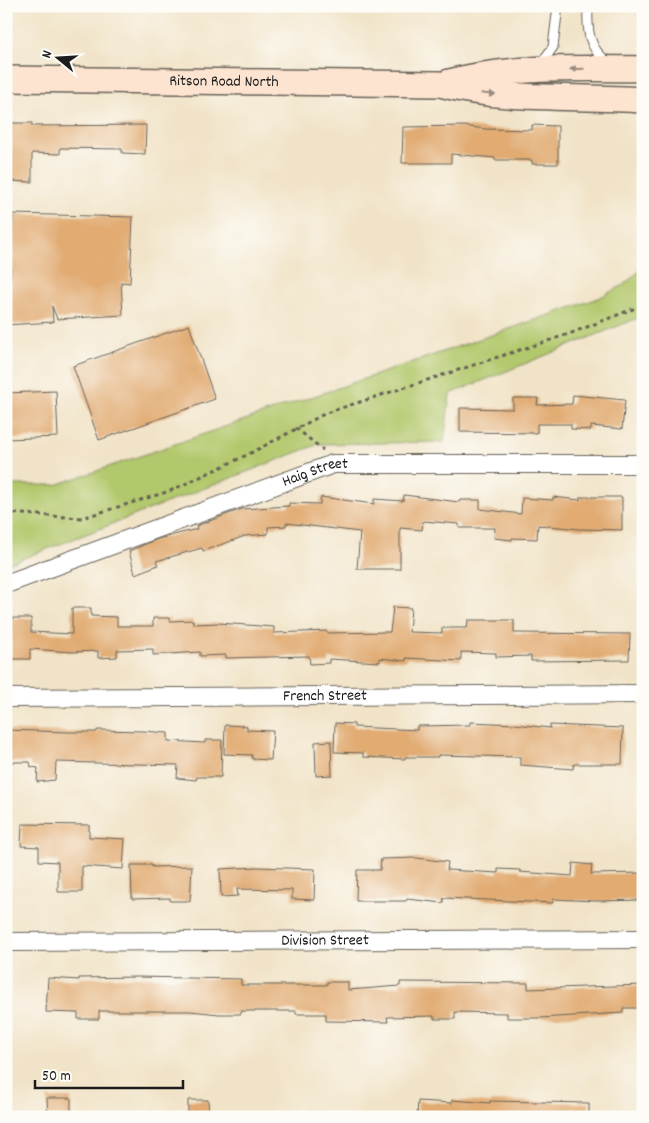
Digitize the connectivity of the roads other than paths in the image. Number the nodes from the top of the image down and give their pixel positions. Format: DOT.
graph roads {
  1 [pos="558,6"];
  2 [pos="588,6"];
  3 [pos="634,69"];
  4 [pos="534,70"];
  5 [pos="6,79"];
  6 [pos="440,84"];
  7 [pos="643,100"];
  8 [pos="643,464"];
  9 [pos="6,584"];
  10 [pos="643,694"];
  11 [pos="6,698"];
  12 [pos="643,939"];
  13 [pos="6,942"];
  1 -- 4 [label="lane"];
  2 -- 3 [label="lane"];
  3 -- 4 [label="main road, Ritson Road North, one-way"];
  4 -- 6 [label="main road, Ritson Road North"];
  5 -- 6 [label="main road, Ritson Road North"];
  6 -- 7 [label="main road, Ritson Road North, one-way"];
  8 -- 9 [label="street, Haig Street"];
  10 -- 11 [label="street, French Street"];
  12 -- 13 [label="street, Division Street"];
}
